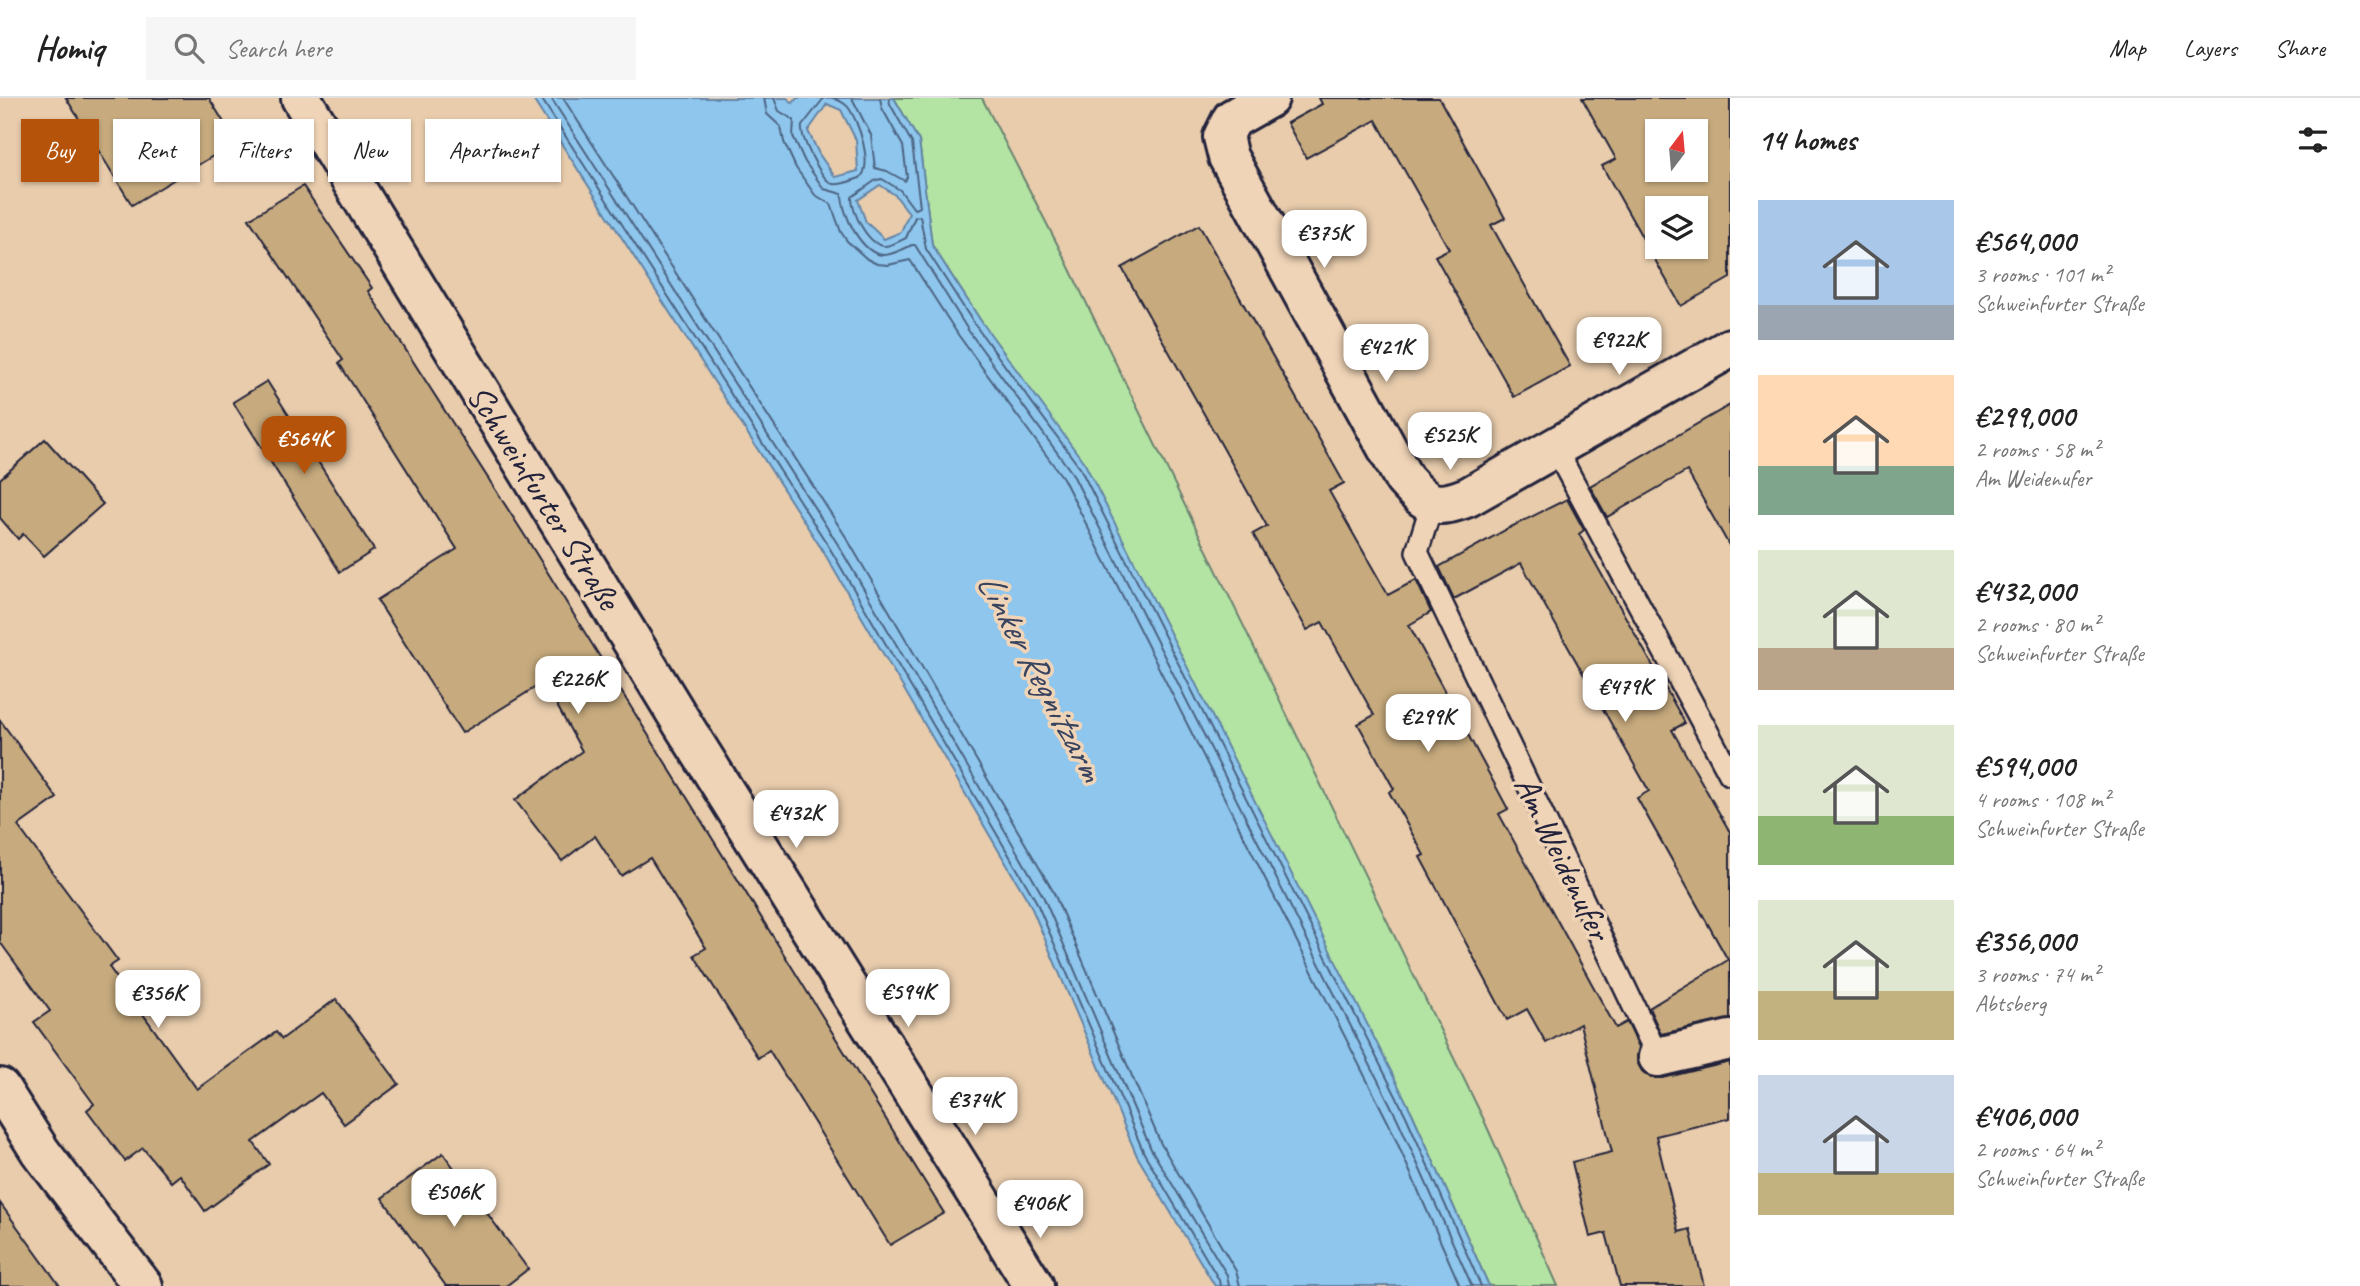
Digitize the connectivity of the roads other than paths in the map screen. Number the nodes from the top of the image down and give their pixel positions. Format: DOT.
graph roads {
  1 [pos="301,98"];
  2 [pos="1269,98"];
  3 [pos="1730,348"];
  4 [pos="1555,448"];
  5 [pos="1432,504"];
  6 [pos="1730,774"];
  7 [pos="1730,1040"];
  8 [pos="1658,1057"];
  9 [pos="0,1088"];
  10 [pos="143,1286"];
  11 [pos="1034,1286"];
  1 -- 11 [label="street, Schweinfurter Straße"];
  2 -- 5 [label="street"];
  3 -- 4 [label="street"];
  4 -- 5 [label="street"];
  4 -- 6 [label="lane"];
  5 -- 8 [label="lane, Am Weidenufer"];
  7 -- 8 [label="street"];
  9 -- 10 [label="street"];
}
